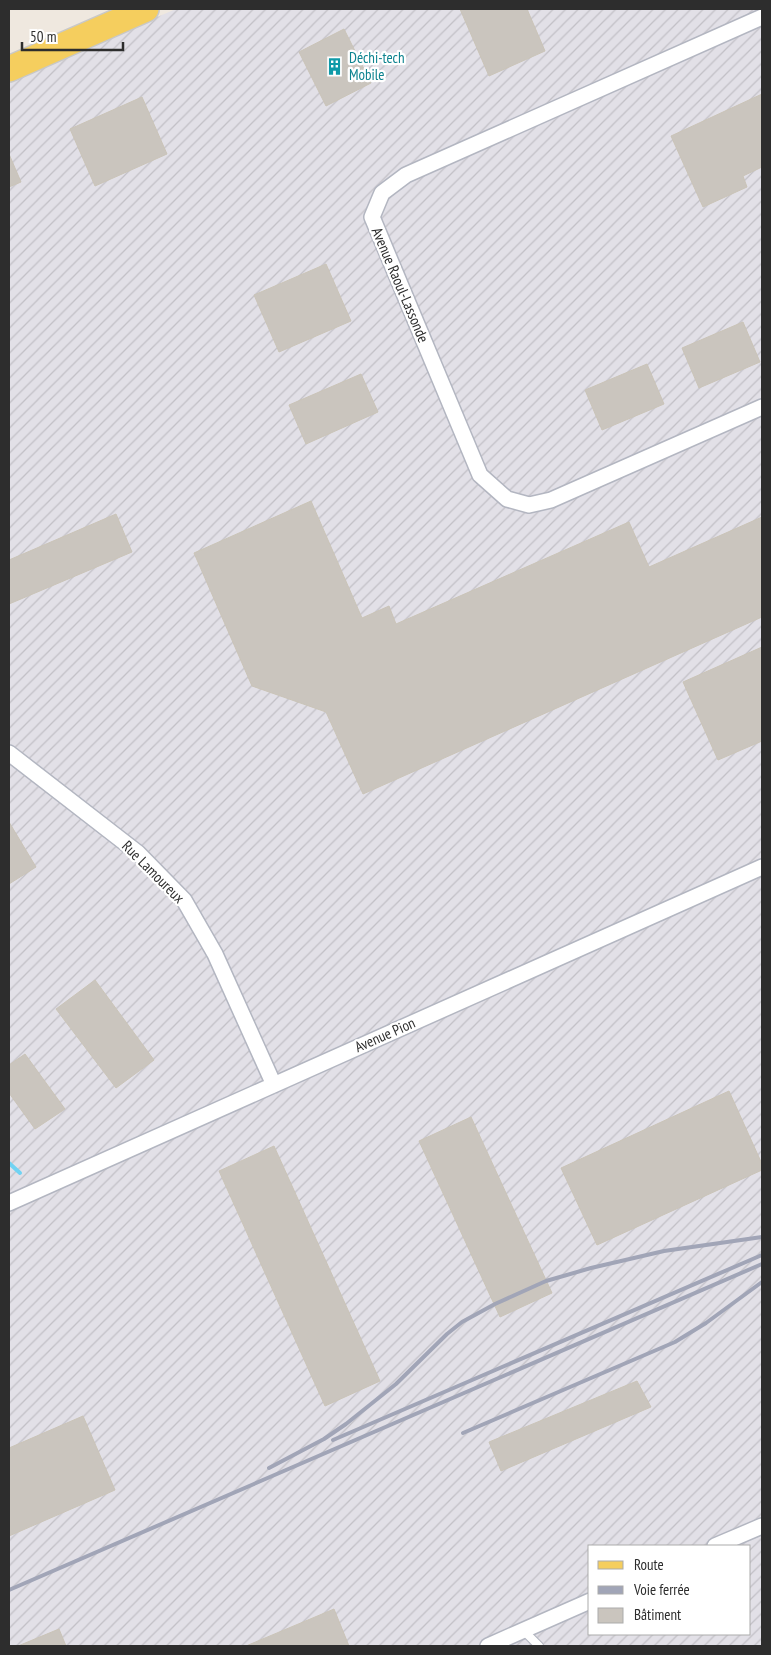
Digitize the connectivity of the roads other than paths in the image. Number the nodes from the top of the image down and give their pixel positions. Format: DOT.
graph roads {
  1 [pos="146,9"];
  2 [pos="762,16"];
  3 [pos="9,69"];
  4 [pos="762,406"];
  5 [pos="9,753"];
  6 [pos="762,867"];
  7 [pos="274,1085"];
  8 [pos="9,1203"];
  9 [pos="762,1526"];
  10 [pos="717,1545"];
  11 [pos="588,1602"];
  12 [pos="524,1630"];
  13 [pos="488,1646"];
  14 [pos="539,1646"];
  1 -- 3 [label="main road"];
  2 -- 4 [label="street, Avenue Raoul-Lassonde"];
  5 -- 7 [label="street, Rue Lamoureux"];
  6 -- 7 [label="street, Avenue Pion"];
  7 -- 8 [label="street, Avenue Pion"];
  9 -- 10 [label="street"];
  11 -- 12 [label="street"];
  12 -- 13 [label="street"];
  12 -- 14 [label="lane"];
}
